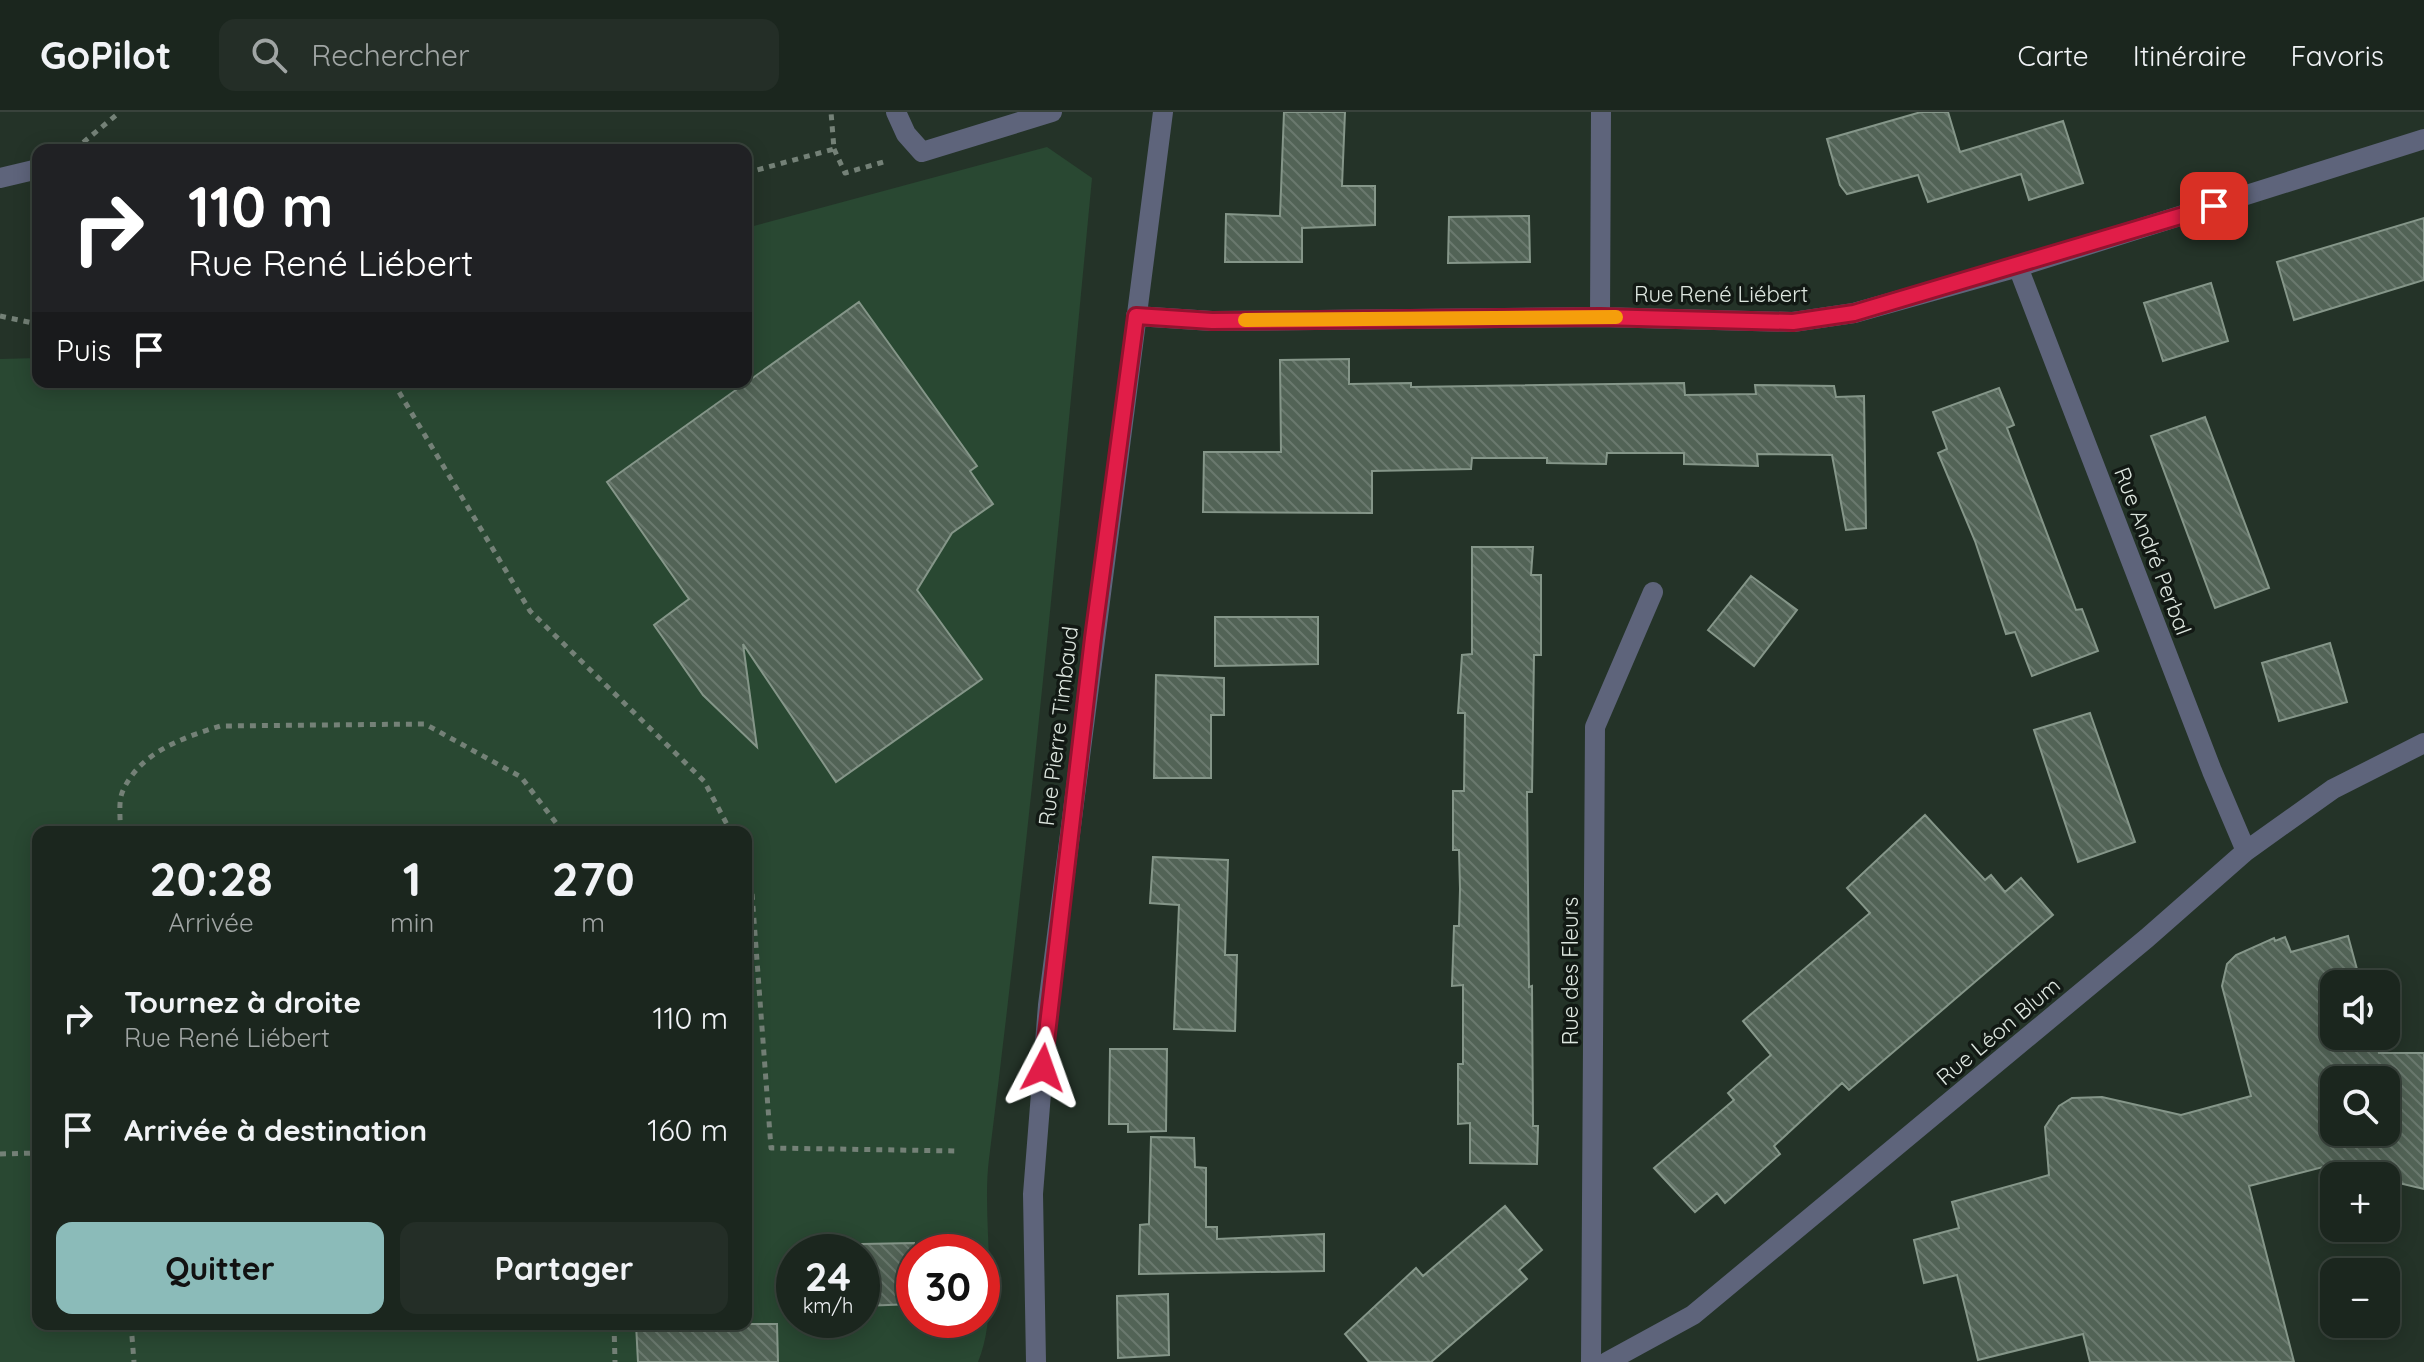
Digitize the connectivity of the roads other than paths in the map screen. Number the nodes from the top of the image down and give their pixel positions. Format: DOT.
graph roads {
  1 [pos="896,112"];
  2 [pos="1052,112"];
  3 [pos="1163,112"];
  4 [pos="1601,112"];
  5 [pos="2424,139"];
  6 [pos="32,170"];
  7 [pos="0,178"];
  8 [pos="2018,267"];
  9 [pos="1136,316"];
  10 [pos="1600,317"];
  11 [pos="1653,592"];
  12 [pos="2424,743"];
  13 [pos="2246,851"];
  14 [pos="1038,1357"];
  15 [pos="1591,1362"];
  16 [pos="1607,1362"];
  1 -- 2 [label="street"];
  3 -- 9 [label="street, Rue Pierre Timbaud"];
  4 -- 10 [label="street"];
  5 -- 8 [label="street, Rue René Liébert"];
  6 -- 7 [label="street"];
  8 -- 10 [label="street, Rue René Liébert"];
  8 -- 13 [label="street, Rue André Perbal"];
  9 -- 10 [label="street, Rue René Liébert"];
  9 -- 14 [label="street, Rue Pierre Timbaud"];
  11 -- 15 [label="street, Rue des Fleurs"];
  12 -- 13 [label="street, Rue Léon Blum"];
  13 -- 16 [label="street, Rue Léon Blum"];
}
